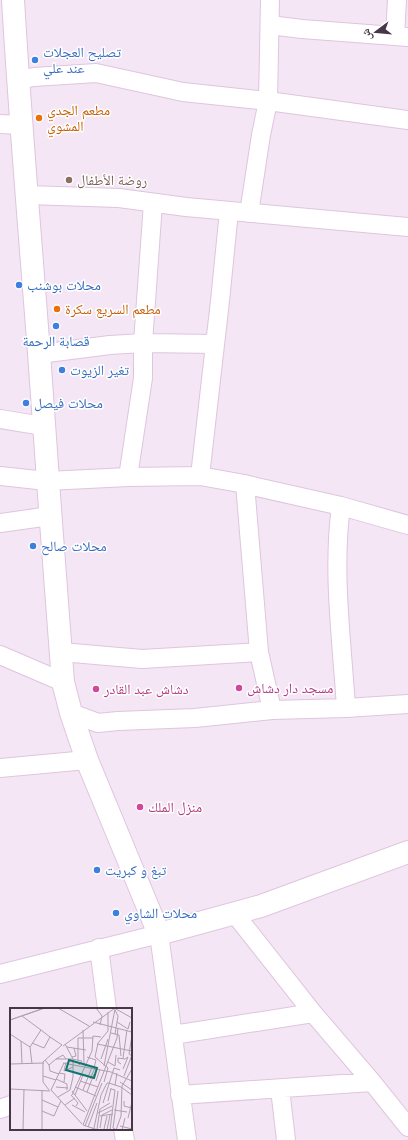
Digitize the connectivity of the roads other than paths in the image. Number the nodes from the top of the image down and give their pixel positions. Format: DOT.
graph roads {
  1 [pos="13,0"];
  2 [pos="270,0"];
  3 [pos="397,0"];
  4 [pos="270,25"];
  5 [pos="402,36"];
  6 [pos="18,80"];
  7 [pos="268,100"];
  8 [pos="408,120"];
  9 [pos="10,124"];
  10 [pos="27,195"];
  11 [pos="153,202"];
  12 [pos="229,211"];
  13 [pos="249,213"];
  14 [pos="408,227"];
  15 [pos="143,343"];
  16 [pos="214,344"];
  17 [pos="39,354"];
  18 [pos="0,419"];
  19 [pos="44,426"];
  20 [pos="0,476"];
  21 [pos="200,476"];
  22 [pos="128,477"];
  23 [pos="47,481"];
  24 [pos="245,484"];
  25 [pos="341,506"];
  26 [pos="50,516"];
  27 [pos="0,523"];
  28 [pos="408,525"];
  29 [pos="61,652"];
  30 [pos="259,652"];
  31 [pos="0,655"];
  32 [pos="63,682"];
  33 [pos="408,704"];
  34 [pos="346,708"];
  35 [pos="272,710"];
  36 [pos="71,713"];
  37 [pos="87,760"];
  38 [pos="0,768"];
  39 [pos="408,852"];
  40 [pos="234,913"];
  41 [pos="159,934"];
  42 [pos="99,948"];
  43 [pos="0,974"];
  44 [pos="107,1008"];
  45 [pos="313,1014"];
  46 [pos="173,1035"];
  47 [pos="372,1082"];
  48 [pos="280,1089"];
  49 [pos="180,1095"];
  50 [pos="10,1105"];
  51 [pos="0,1110"];
  52 [pos="408,1127"];
  53 [pos="123,1130"];
  54 [pos="125,1140"];
  55 [pos="187,1140"];
  56 [pos="286,1140"];
  1 -- 6 [label="street"];
  2 -- 4 [label="street"];
  3 -- 5 [label="street"];
  4 -- 5 [label="street"];
  4 -- 7 [label="street"];
  6 -- 7 [label="street"];
  6 -- 9 [label="street"];
  7 -- 8 [label="street"];
  7 -- 13 [label="street"];
  9 -- 10 [label="street"];
  10 -- 11 [label="street"];
  10 -- 17 [label="street"];
  11 -- 12 [label="street"];
  11 -- 15 [label="street"];
  12 -- 13 [label="street"];
  12 -- 16 [label="street"];
  13 -- 14 [label="street"];
  15 -- 16 [label="street"];
  15 -- 17 [label="street"];
  15 -- 22 [label="street"];
  16 -- 21 [label="street"];
  17 -- 19 [label="street"];
  18 -- 19 [label="street"];
  19 -- 23 [label="street"];
  20 -- 23 [label="street"];
  21 -- 22 [label="street"];
  21 -- 24 [label="street"];
  22 -- 23 [label="street"];
  23 -- 26 [label="street"];
  24 -- 25 [label="street"];
  24 -- 30 [label="street"];
  25 -- 28 [label="street"];
  25 -- 34 [label="street"];
  26 -- 27 [label="street"];
  26 -- 29 [label="street"];
  29 -- 30 [label="street"];
  29 -- 32 [label="street"];
  30 -- 35 [label="street"];
  31 -- 32 [label="street"];
  32 -- 36 [label="street"];
  33 -- 34 [label="street"];
  34 -- 35 [label="street"];
  35 -- 36 [label="street"];
  36 -- 37 [label="street"];
  37 -- 38 [label="street"];
  37 -- 41 [label="street"];
  39 -- 40 [label="street"];
  40 -- 41 [label="street"];
  40 -- 45 [label="street"];
  41 -- 42 [label="street"];
  41 -- 46 [label="street"];
  42 -- 43 [label="street"];
  42 -- 44 [label="street"];
  45 -- 46 [label="street"];
  45 -- 47 [label="street"];
  46 -- 49 [label="street"];
  47 -- 48 [label="street"];
  47 -- 52 [label="street"];
  48 -- 49 [label="street"];
  48 -- 56 [label="street"];
  49 -- 55 [label="street"];
  50 -- 51 [label="street"];
  53 -- 54 [label="street"];
}
